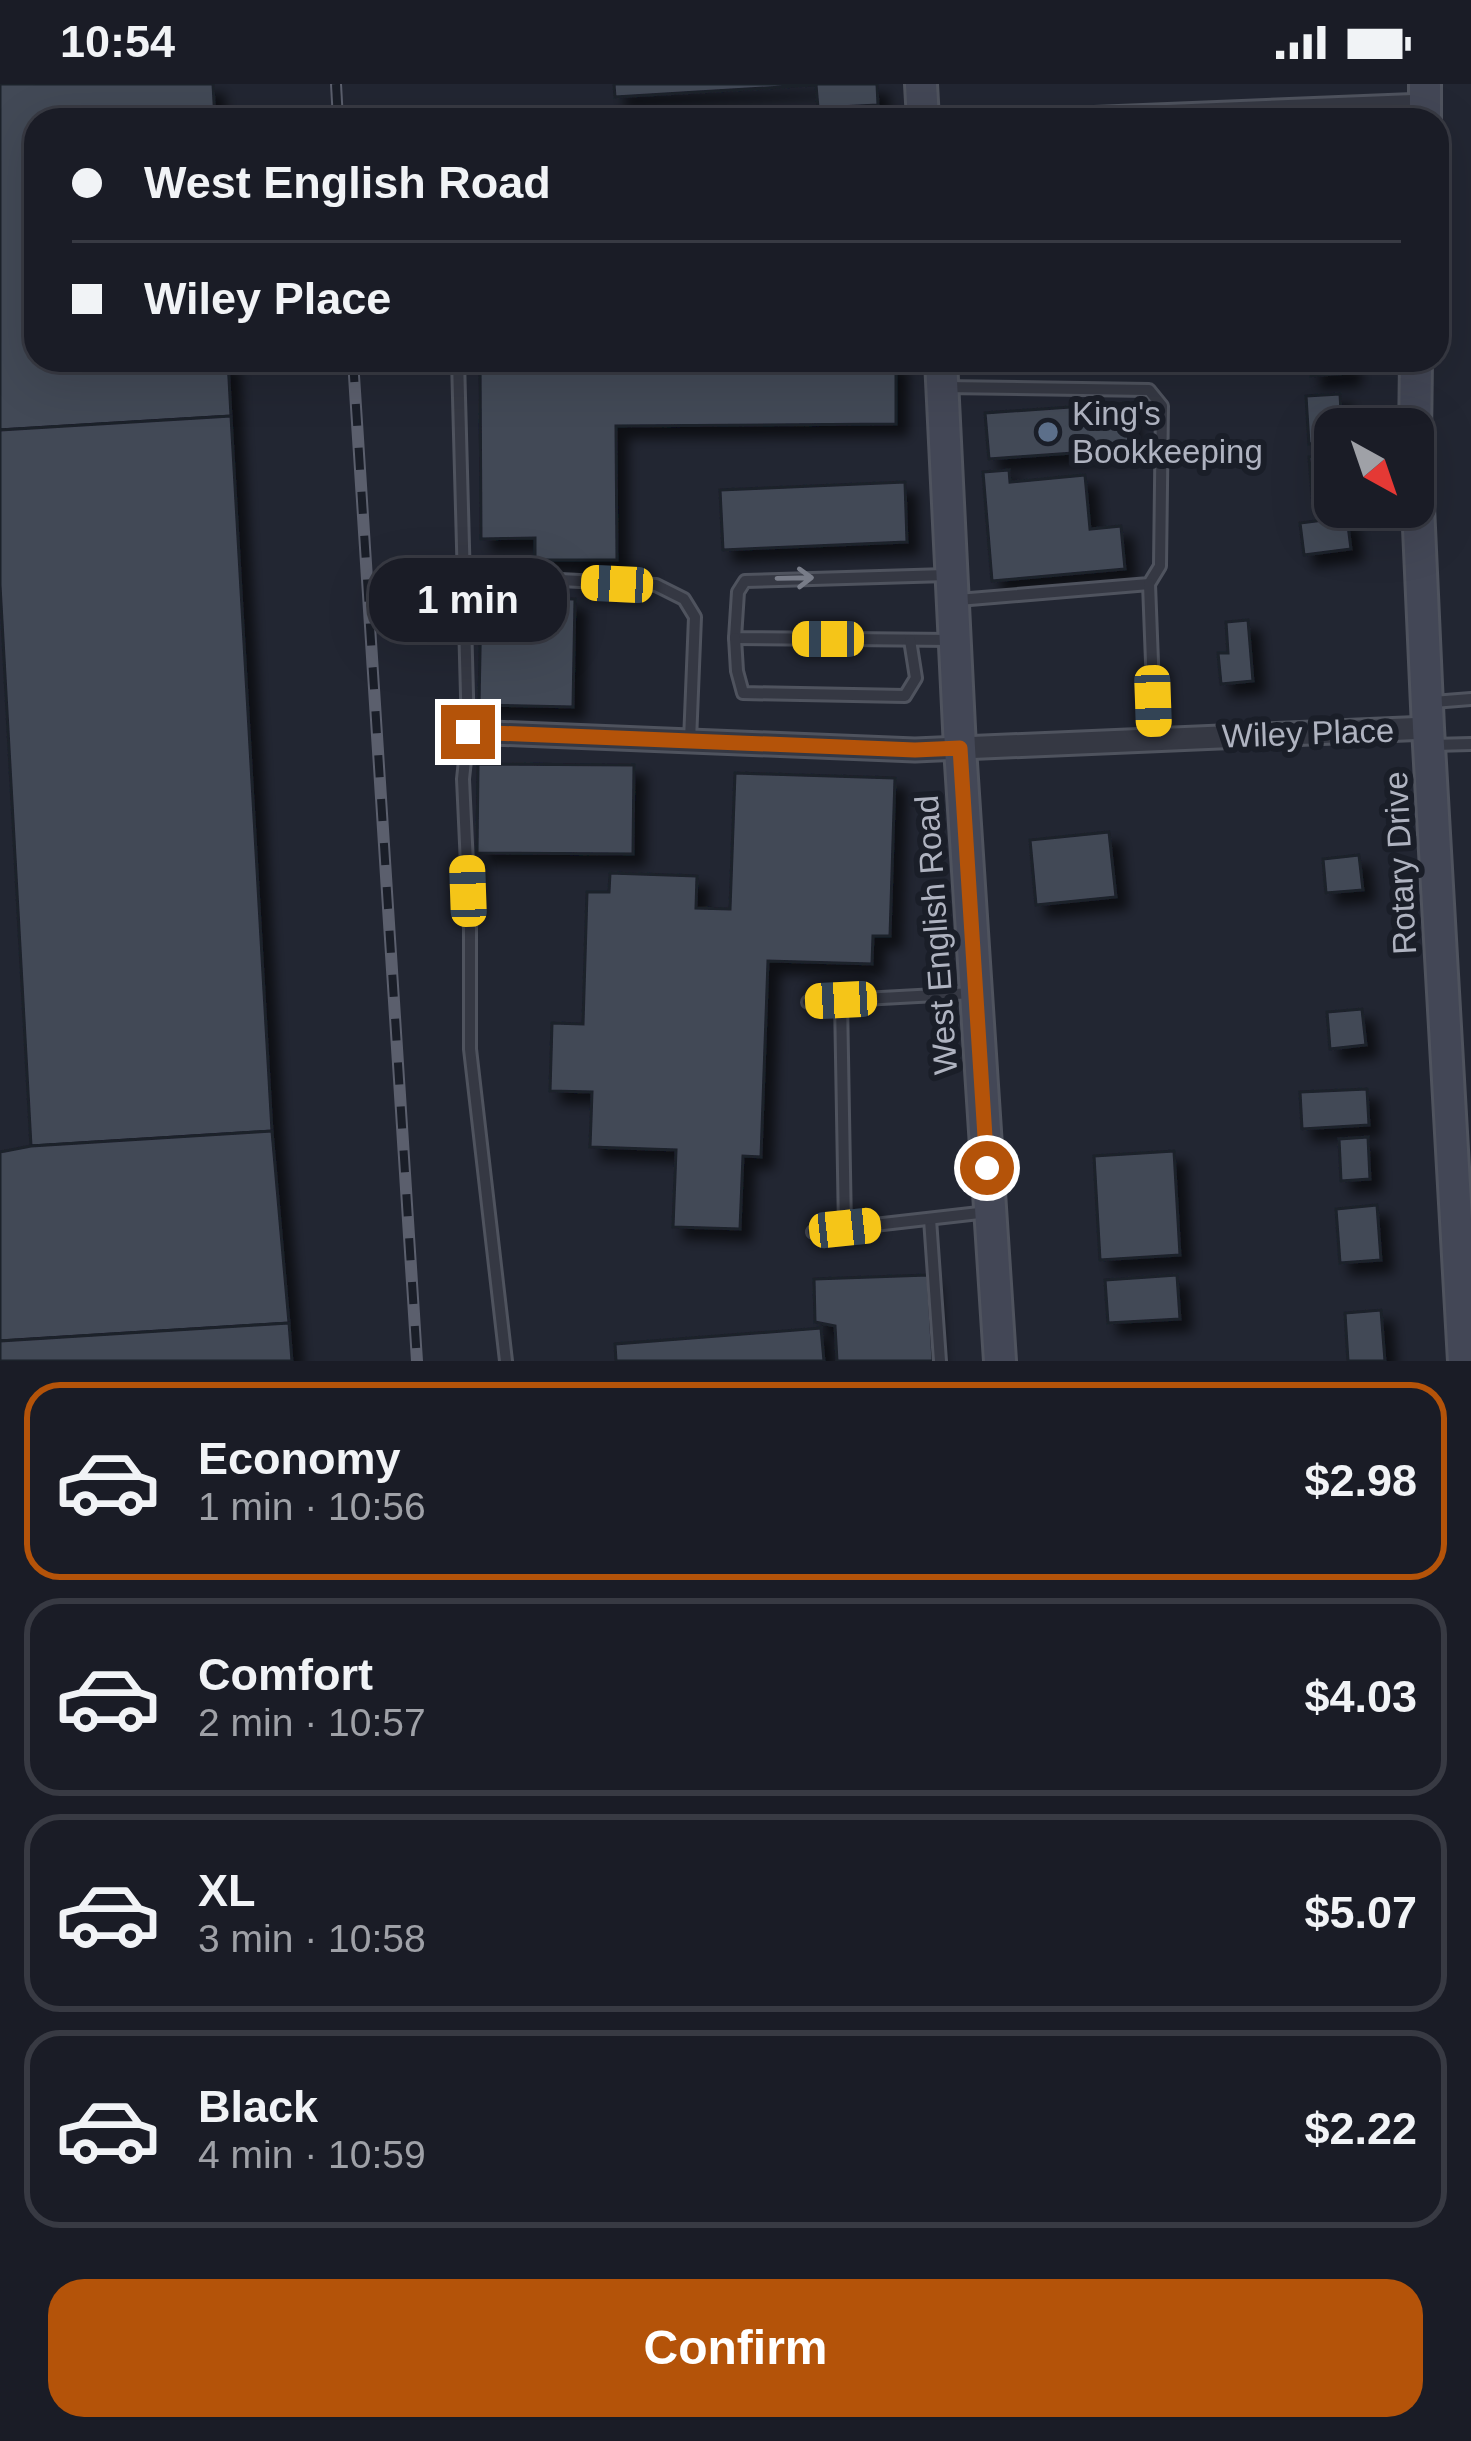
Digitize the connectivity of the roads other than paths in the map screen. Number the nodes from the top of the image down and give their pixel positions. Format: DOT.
graph roads {
  1 [pos="1426,103"];
  2 [pos="1317,108"];
  3 [pos="458,372"];
  4 [pos="1416,372"];
  5 [pos="942,374"];
  6 [pos="464,575"];
  7 [pos="1149,584"];
  8 [pos="954,587"];
  9 [pos="735,638"];
  10 [pos="910,640"];
  11 [pos="956,640"];
  12 [pos="1471,699"];
  13 [pos="1428,725"];
  14 [pos="468,732"];
  15 [pos="1155,740"];
  16 [pos="690,741"];
  17 [pos="1471,744"];
  18 [pos="960,748"];
  19 [pos="976,992"];
  20 [pos="841,1000"];
  21 [pos="808,1002"];
  22 [pos="990,1212"];
  23 [pos="930,1219"];
  24 [pos="845,1228"];
  25 [pos="813,1232"];
  26 [pos="506,1361"];
  27 [pos="940,1361"];
  28 [pos="1000,1361"];
  29 [pos="1464,1361"];
  1 -- 2 [label="street"];
  3 -- 6 [label="lane"];
  4 -- 13 [label="main road, Rotary Drive"];
  5 -- 7 [label="lane"];
  5 -- 8 [label="main road, West English Road"];
  6 -- 14 [label="lane"];
  6 -- 16 [label="lane"];
  7 -- 8 [label="lane"];
  7 -- 15 [label="lane"];
  9 -- 8 [label="lane, one-way"];
  8 -- 11 [label="main road, West English Road"];
  9 -- 10 [label="lane"];
  9 -- 10 [label="lane"];
  10 -- 11 [label="lane"];
  11 -- 18 [label="main road, West English Road"];
  12 -- 13 [label="lane"];
  13 -- 15 [label="street, Wiley Place"];
  13 -- 17 [label="lane"];
  13 -- 29 [label="main road, Rotary Drive"];
  14 -- 16 [label="street, Wiley Place"];
  14 -- 26 [label="lane"];
  15 -- 18 [label="street, Wiley Place"];
  16 -- 18 [label="street, Wiley Place"];
  18 -- 19 [label="main road, West English Road"];
  19 -- 20 [label="lane"];
  19 -- 22 [label="main road, West English Road"];
  20 -- 21 [label="lane"];
  20 -- 24 [label="lane"];
  22 -- 23 [label="lane"];
  22 -- 28 [label="main road, West English Road"];
  23 -- 24 [label="lane"];
  23 -- 27 [label="lane"];
  24 -- 25 [label="lane"];
}
